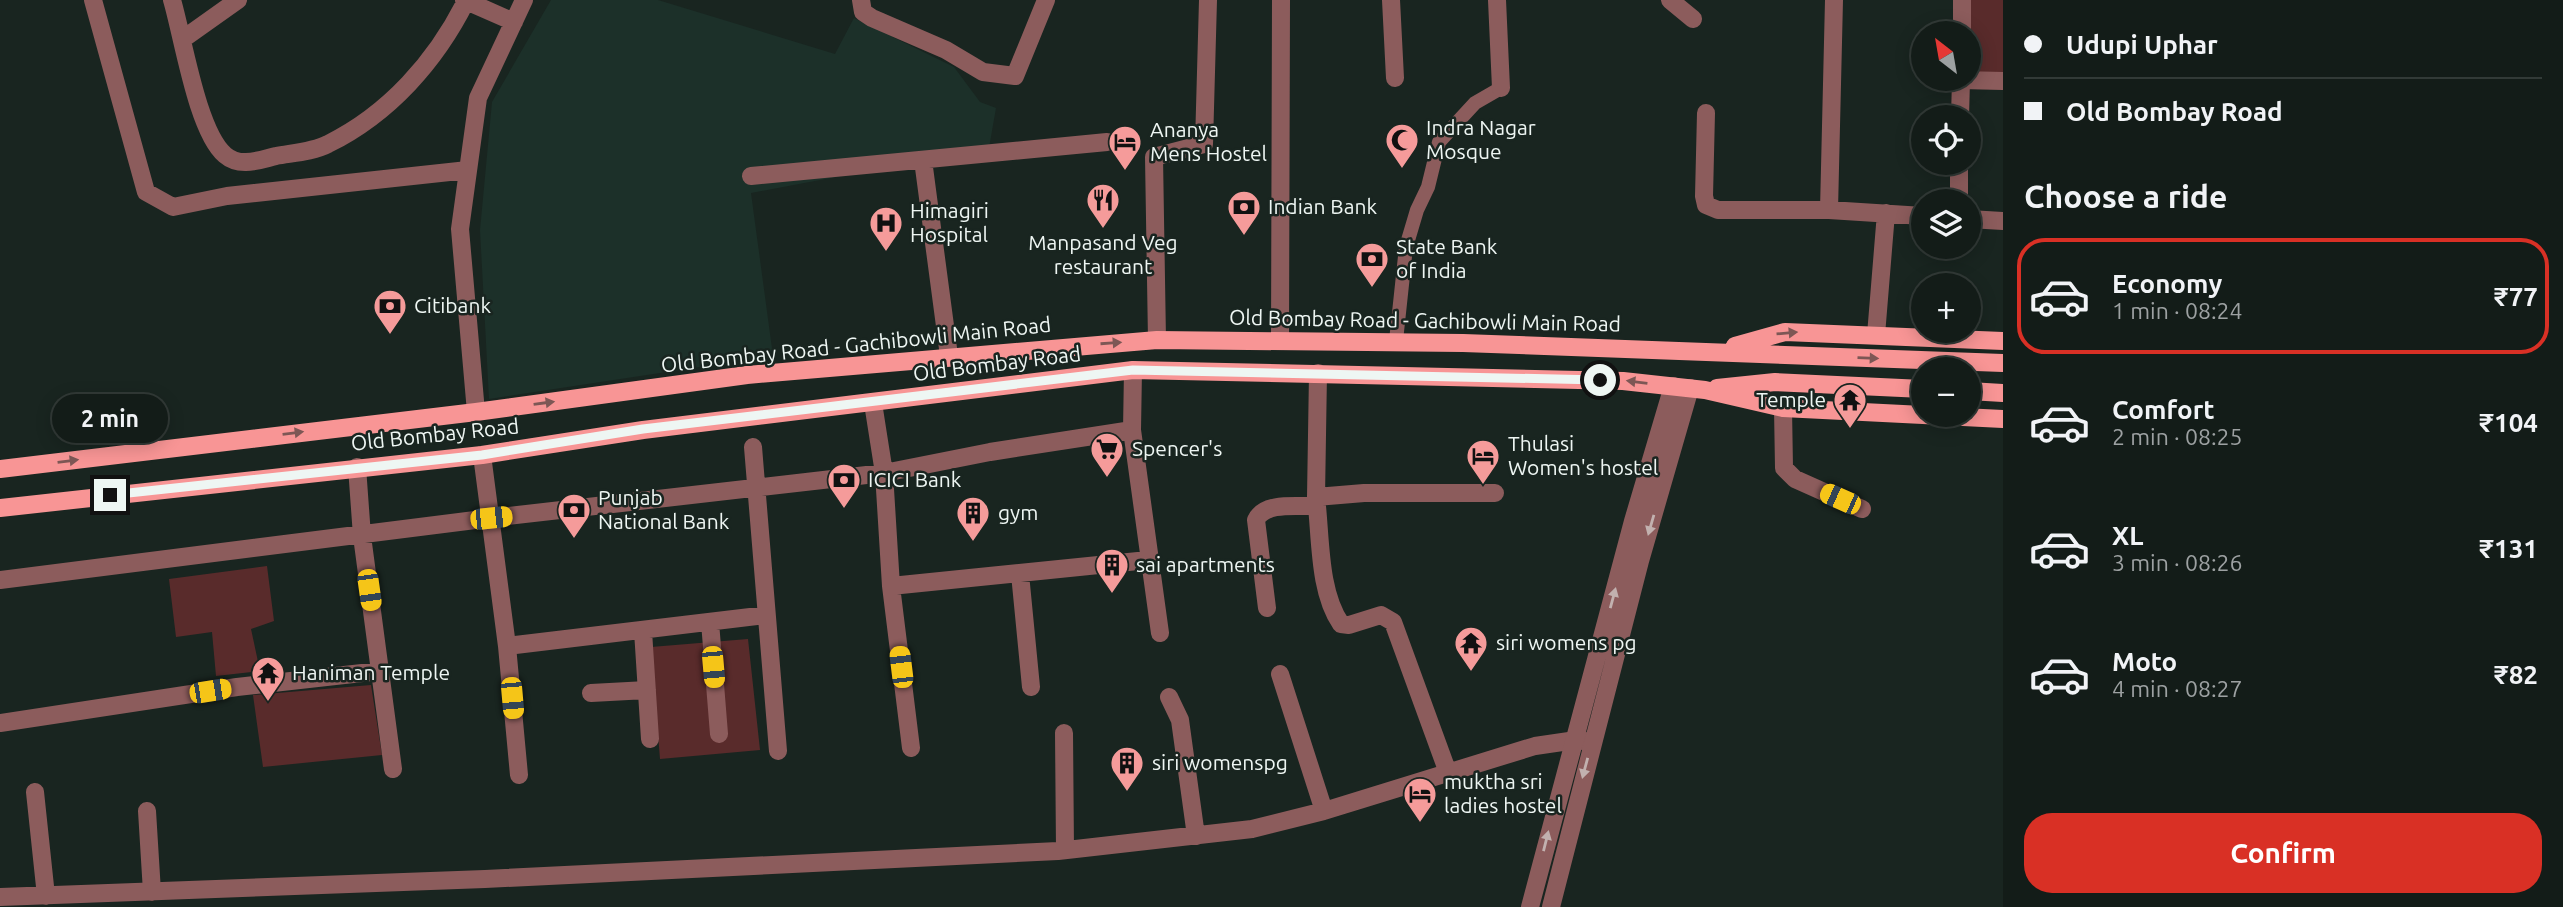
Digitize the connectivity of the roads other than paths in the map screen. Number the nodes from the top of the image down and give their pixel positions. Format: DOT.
graph roads {
  1 [pos="93,0"];
  2 [pos="172,0"];
  3 [pos="238,0"];
  4 [pos="524,0"];
  5 [pos="861,0"];
  6 [pos="1046,0"];
  7 [pos="1208,0"];
  8 [pos="1281,0"];
  9 [pos="1391,0"];
  10 [pos="1497,0"];
  11 [pos="1670,0"];
  12 [pos="1834,0"];
  13 [pos="1962,0"];
  14 [pos="465,1"];
  15 [pos="1693,19"];
  16 [pos="1962,21"];
  17 [pos="514,22"];
  18 [pos="183,39"];
  19 [pos="1395,78"];
  20 [pos="1981,80"];
  21 [pos="2003,81"];
  22 [pos="1501,88"];
  23 [pos="1706,113"];
  24 [pos="1107,142"];
  25 [pos="923,160"];
  26 [pos="468,170"];
  27 [pos="751,176"];
  28 [pos="1829,210"];
  29 [pos="1886,213"];
  30 [pos="1911,215"];
  31 [pos="1981,220"];
  32 [pos="2003,221"];
  33 [pos="1876,335"];
  34 [pos="1280,339"];
  35 [pos="1157,340"];
  36 [pos="1396,341"];
  37 [pos="2003,341"];
  38 [pos="1722,351"];
  39 [pos="949,356"];
  40 [pos="2003,363"];
  41 [pos="1133,370"];
  42 [pos="1318,373"];
  43 [pos="1689,388"];
  44 [pos="1911,388"];
  45 [pos="1981,392"];
  46 [pos="2003,393"];
  47 [pos="873,403"];
  48 [pos="1783,408"];
  49 [pos="475,412"];
  50 [pos="2003,419"];
  51 [pos="1132,430"];
  52 [pos="753,447"];
  53 [pos="482,455"];
  54 [pos="356,467"];
  55 [pos="0,469"];
  56 [pos="884,473"];
  57 [pos="754,489"];
  58 [pos="1495,493"];
  59 [pos="1317,502"];
  60 [pos="0,508"];
  61 [pos="1863,509"];
  62 [pos="491,518"];
  63 [pos="362,536"];
  64 [pos="1148,560"];
  65 [pos="1020,574"];
  66 [pos="0,580"];
  67 [pos="891,586"];
  68 [pos="1267,608"];
  69 [pos="766,615"];
  70 [pos="710,622"];
  71 [pos="643,631"];
  72 [pos="1160,633"];
  73 [pos="507,646"];
  74 [pos="380,671"];
  75 [pos="1280,674"];
  76 [pos="1031,687"];
  77 [pos="647,690"];
  78 [pos="591,693"];
  79 [pos="1169,697"];
  80 [pos="0,723"];
  81 [pos="1064,733"];
  82 [pos="719,734"];
  83 [pos="650,739"];
  84 [pos="1584,741"];
  85 [pos="911,748"];
  86 [pos="778,751"];
  87 [pos="393,769"];
  88 [pos="1447,770"];
  89 [pos="519,775"];
  90 [pos="35,792"];
  91 [pos="147,811"];
  92 [pos="1324,811"];
  93 [pos="1196,836"];
  94 [pos="1065,850"];
  95 [pos="152,892"];
  96 [pos="0,897"];
  97 [pos="46,897"];
  98 [pos="1530,907"];
  99 [pos="1551,907"];
  1 -- 26 [label="street"];
  2 -- 18 [label="street"];
  3 -- 18 [label="street"];
  4 -- 17 [label="street"];
  5 -- 6 [label="street"];
  7 -- 35 [label="street"];
  8 -- 34 [label="street"];
  9 -- 19 [label="street"];
  10 -- 22 [label="street"];
  11 -- 15 [label="street"];
  12 -- 28 [label="street"];
  13 -- 16 [label="street"];
  14 -- 17 [label="street"];
  14 -- 18 [label="street"];
  17 -- 26 [label="street"];
  20 -- 21 [label="street"];
  22 -- 36 [label="street"];
  23 -- 28 [label="street"];
  24 -- 25 [label="street"];
  25 -- 27 [label="street"];
  25 -- 39 [label="street"];
  26 -- 49 [label="street"];
  28 -- 29 [label="street"];
  29 -- 30 [label="street"];
  29 -- 33 [label="street"];
  31 -- 32 [label="street"];
  33 -- 37 [label="main road"];
  38 -- 33 [label="main road, one-way"];
  34 -- 35 [label="main road, Old Bombay Road - Gachibowli Main Road"];
  34 -- 36 [label="main road, Old Bombay Road - Gachibowli Main Road"];
  39 -- 35 [label="main road, Old Bombay Road - Gachibowli Main Road, one-way"];
  36 -- 38 [label="main road, Old Bombay Road - Gachibowli Main Road"];
  38 -- 40 [label="main road, Old Bombay Road - Gachibowli Main Road, one-way"];
  49 -- 39 [label="main road, Old Bombay Road - Gachibowli Main Road, one-way"];
  41 -- 42 [label="main road, Old Bombay Road"];
  41 -- 47 [label="main road, Old Bombay Road"];
  41 -- 51 [label="street"];
  43 -- 42 [label="main road, Old Bombay Road, one-way"];
  42 -- 59 [label="street"];
  43 -- 44 [label="main road"];
  43 -- 48 [label="main road, Old Bombay Road"];
  43 -- 84 [label="street"];
  45 -- 46 [label="main road"];
  47 -- 53 [label="main road, Old Bombay Road"];
  47 -- 56 [label="street"];
  48 -- 50 [label="main road, Old Bombay Road"];
  48 -- 61 [label="street"];
  55 -- 49 [label="main road, Old Bombay Road - Gachibowli Main Road, one-way"];
  51 -- 56 [label="street"];
  51 -- 64 [label="street"];
  52 -- 57 [label="street"];
  53 -- 54 [label="main road, Old Bombay Road"];
  53 -- 62 [label="street"];
  54 -- 60 [label="main road, Old Bombay Road"];
  54 -- 63 [label="street"];
  56 -- 57 [label="street"];
  56 -- 67 [label="street"];
  57 -- 62 [label="street"];
  57 -- 69 [label="street"];
  58 -- 59 [label="street"];
  59 -- 68 [label="street"];
  59 -- 88 [label="street"];
  62 -- 63 [label="street"];
  62 -- 73 [label="street"];
  63 -- 66 [label="street"];
  63 -- 74 [label="street"];
  64 -- 65 [label="street"];
  64 -- 72 [label="street"];
  65 -- 67 [label="street"];
  65 -- 76 [label="street"];
  67 -- 85 [label="street"];
  69 -- 70 [label="street"];
  69 -- 86 [label="street"];
  70 -- 71 [label="street"];
  70 -- 82 [label="street"];
  71 -- 73 [label="street"];
  71 -- 77 [label="street"];
  73 -- 89 [label="street"];
  74 -- 80 [label="street"];
  74 -- 87 [label="street"];
  75 -- 92 [label="street"];
  77 -- 78 [label="street"];
  77 -- 83 [label="street"];
  79 -- 93 [label="street"];
  81 -- 94 [label="street"];
  84 -- 88 [label="street"];
  98 -- 84 [label="street, one-way"];
  84 -- 99 [label="street, one-way"];
  88 -- 92 [label="street"];
  90 -- 97 [label="street"];
  91 -- 95 [label="street"];
  92 -- 93 [label="street"];
  93 -- 94 [label="street"];
  94 -- 95 [label="street"];
  95 -- 97 [label="street"];
  96 -- 97 [label="street"];
}
